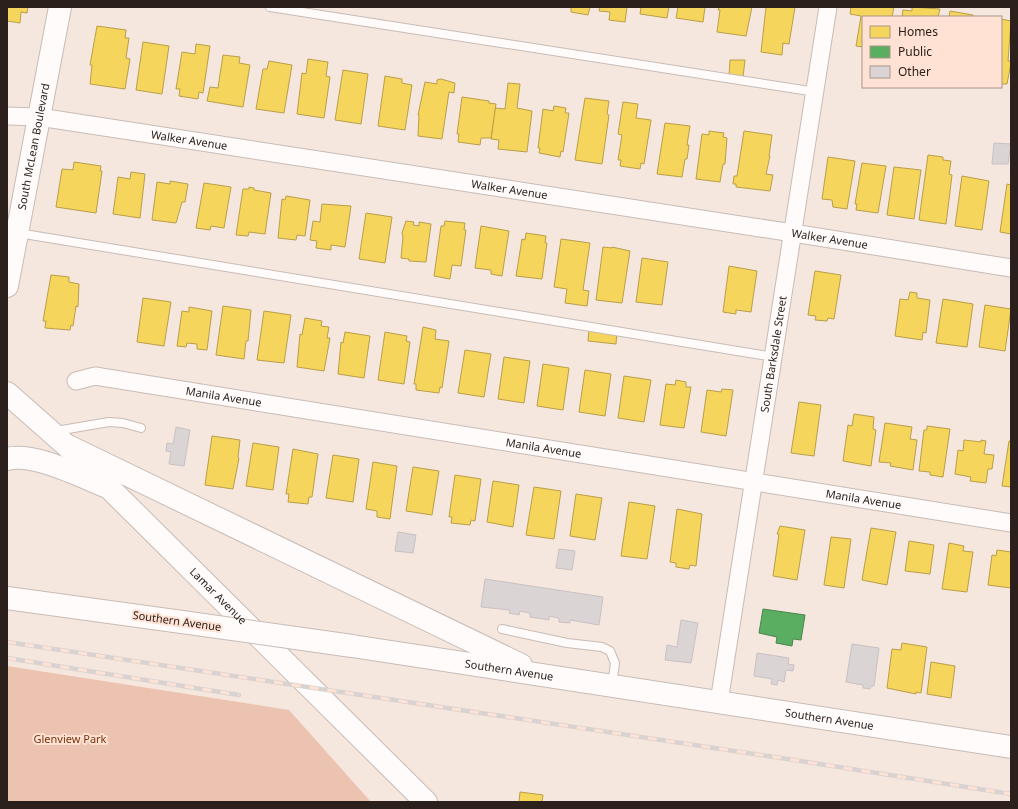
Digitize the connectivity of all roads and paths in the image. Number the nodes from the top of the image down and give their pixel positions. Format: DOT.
graph roads {
  1 [pos="60,7"];
  2 [pos="270,7"];
  3 [pos="828,7"];
  4 [pos="816,92"];
  5 [pos="7,116"];
  6 [pos="39,117"];
  7 [pos="17,232"];
  8 [pos="793,233"];
  9 [pos="1011,268"];
  10 [pos="7,286"];
  11 [pos="774,357"];
  12 [pos="76,381"];
  13 [pos="7,393"];
  14 [pos="141,428"];
  15 [pos="59,439"];
  16 [pos="7,459"];
  17 [pos="754,482"];
  18 [pos="110,488"];
  19 [pos="1011,523"];
  20 [pos="12,596"];
  21 [pos="502,629"];
  22 [pos="542,675"];
  23 [pos="612,686"];
  24 [pos="719,702"];
  25 [pos="1011,747"];
  26 [pos="426,802"];
  1 -- 6 [label="main road, South McLean Boulevard"];
  2 -- 4 [label="lane"];
  3 -- 4 [label="street, South Barksdale Street"];
  4 -- 8 [label="street, South Barksdale Street"];
  5 -- 6 [label="street, Walker Avenue"];
  6 -- 7 [label="main road, South McLean Boulevard"];
  6 -- 8 [label="street, Walker Avenue"];
  7 -- 10 [label="main road, South McLean Boulevard"];
  7 -- 11 [label="lane"];
  8 -- 9 [label="street, Walker Avenue"];
  8 -- 11 [label="street, South Barksdale Street"];
  11 -- 17 [label="street, South Barksdale Street"];
  12 -- 17 [label="street, Manila Avenue"];
  13 -- 15 [label="main road, Lamar Avenue"];
  14 -- 15 [label="lane"];
  15 -- 18 [label="main road, Lamar Avenue"];
  15 -- 22 [label="main road"];
  16 -- 18 [label="main road"];
  17 -- 19 [label="street, Manila Avenue"];
  17 -- 24 [label="street, South Barksdale Street"];
  18 -- 26 [label="main road, Lamar Avenue"];
  20 -- 22 [label="main road, Southern Avenue, bridge"];
  21 -- 23 [label="lane"];
  22 -- 23 [label="main road, Southern Avenue"];
  23 -- 24 [label="main road, Southern Avenue"];
  24 -- 25 [label="main road, Southern Avenue"];
}
